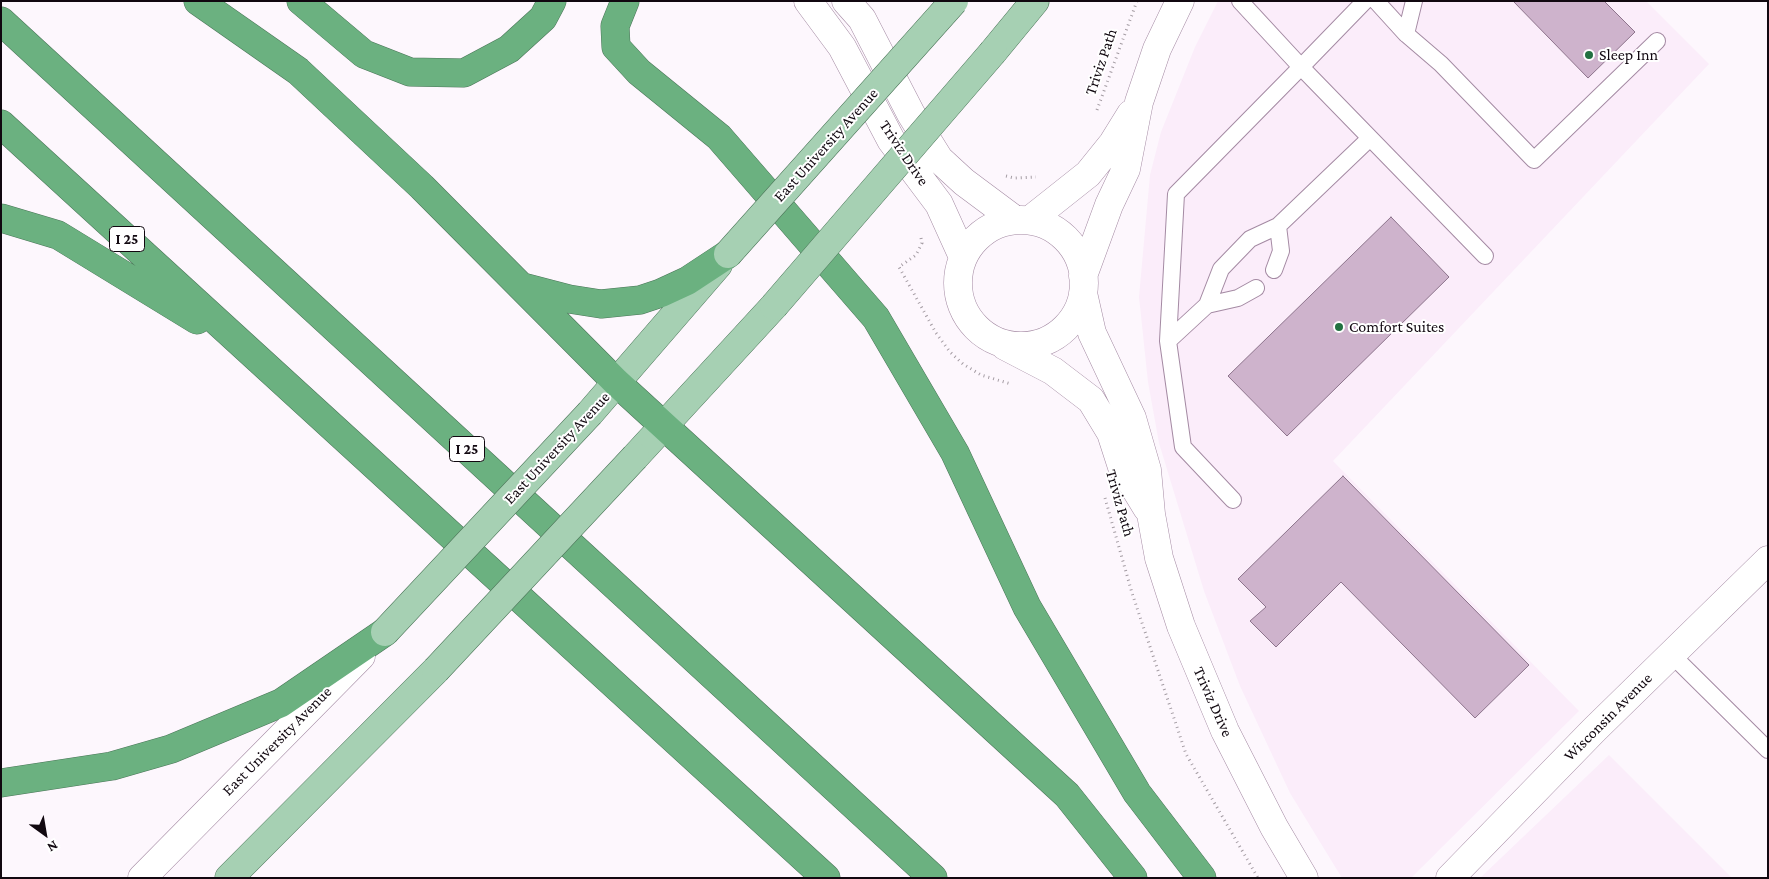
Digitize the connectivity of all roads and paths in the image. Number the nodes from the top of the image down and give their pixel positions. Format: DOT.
graph roads {
  1 [pos="198,1"];
  2 [pos="301,1"];
  3 [pos="552,1"];
  4 [pos="625,1"];
  5 [pos="808,1"];
  6 [pos="846,1"];
  7 [pos="954,1"];
  8 [pos="1035,1"];
  9 [pos="1137,1"];
  10 [pos="1180,1"];
  11 [pos="1240,1"];
  12 [pos="1364,1"];
  13 [pos="1376,1"];
  14 [pos="1414,1"];
  15 [pos="1,21"];
  16 [pos="1406,34"];
  17 [pos="1657,41"];
  18 [pos="1301,68"];
  19 [pos="1139,102"];
  20 [pos="1096,114"];
  21 [pos="1,124"];
  22 [pos="1369,139"];
  23 [pos="1,218"];
  24 [pos="1023,220"];
  25 [pos="1278,226"];
  26 [pos="920,232"];
  27 [pos="728,254"];
  28 [pos="1485,256"];
  29 [pos="962,257"];
  30 [pos="1274,270"];
  31 [pos="1083,284"];
  32 [pos="522,287"];
  33 [pos="1256,288"];
  34 [pos="1207,305"];
  35 [pos="994,341"];
  36 [pos="1168,341"];
  37 [pos="252,353"];
  38 [pos="616,382"];
  39 [pos="1018,386"];
  40 [pos="666,427"];
  41 [pos="1103,489"];
  42 [pos="1233,500"];
  43 [pos="1151,514"];
  44 [pos="1768,560"];
  45 [pos="385,632"];
  46 [pos="1671,654"];
  47 [pos="1768,750"];
  48 [pos="1,783"];
  49 [pos="142,878"];
  50 [pos="229,878"];
  51 [pos="826,878"];
  52 [pos="933,878"];
  53 [pos="1133,878"];
  54 [pos="1202,878"];
  55 [pos="1258,878"];
  56 [pos="1304,878"];
  57 [pos="1450,878"];
  1 -- 32 [label="highway"];
  2 -- 3 [label="highway"];
  4 -- 54 [label="highway"];
  5 -- 29 [label="street, Triviz Drive"];
  6 -- 24 [label="street, Triviz Drive"];
  7 -- 27 [label="main road, East University Avenue, bridge"];
  8 -- 40 [label="main road, bridge"];
  9 -- 20 [label="path, Triviz Path"];
  10 -- 19 [label="street"];
  11 -- 18 [label="lane"];
  12 -- 18 [label="lane"];
  13 -- 16 [label="lane"];
  14 -- 16 [label="lane"];
  15 -- 52 [label="highway, I 25"];
  16 -- 17 [label="lane"];
  18 -- 22 [label="lane"];
  18 -- 36 [label="lane"];
  19 -- 24 [label="street"];
  19 -- 31 [label="street"];
  21 -- 37 [label="highway, I 25"];
  22 -- 25 [label="lane"];
  22 -- 28 [label="lane"];
  23 -- 37 [label="highway"];
  24 -- 29 [label="street"];
  24 -- 31 [label="street"];
  25 -- 30 [label="lane"];
  25 -- 34 [label="lane"];
  26 -- 39 [label="path"];
  27 -- 32 [label="highway"];
  27 -- 38 [label="main road, East University Avenue"];
  29 -- 35 [label="street"];
  31 -- 35 [label="street"];
  31 -- 43 [label="street, Triviz Drive"];
  32 -- 38 [label="highway"];
  33 -- 34 [label="lane"];
  34 -- 36 [label="lane"];
  35 -- 43 [label="street, Triviz Drive"];
  36 -- 42 [label="lane"];
  37 -- 51 [label="highway, I 25"];
  38 -- 40 [label="highway"];
  38 -- 45 [label="main road, East University Avenue, bridge"];
  40 -- 50 [label="main road, bridge"];
  40 -- 53 [label="highway"];
  41 -- 55 [label="path, Triviz Path"];
  43 -- 56 [label="street, Triviz Drive"];
  44 -- 46 [label="street, Wisconsin Avenue"];
  45 -- 48 [label="highway"];
  45 -- 49 [label="street, East University Avenue"];
  46 -- 47 [label="lane"];
  46 -- 57 [label="street, Wisconsin Avenue"];
}
